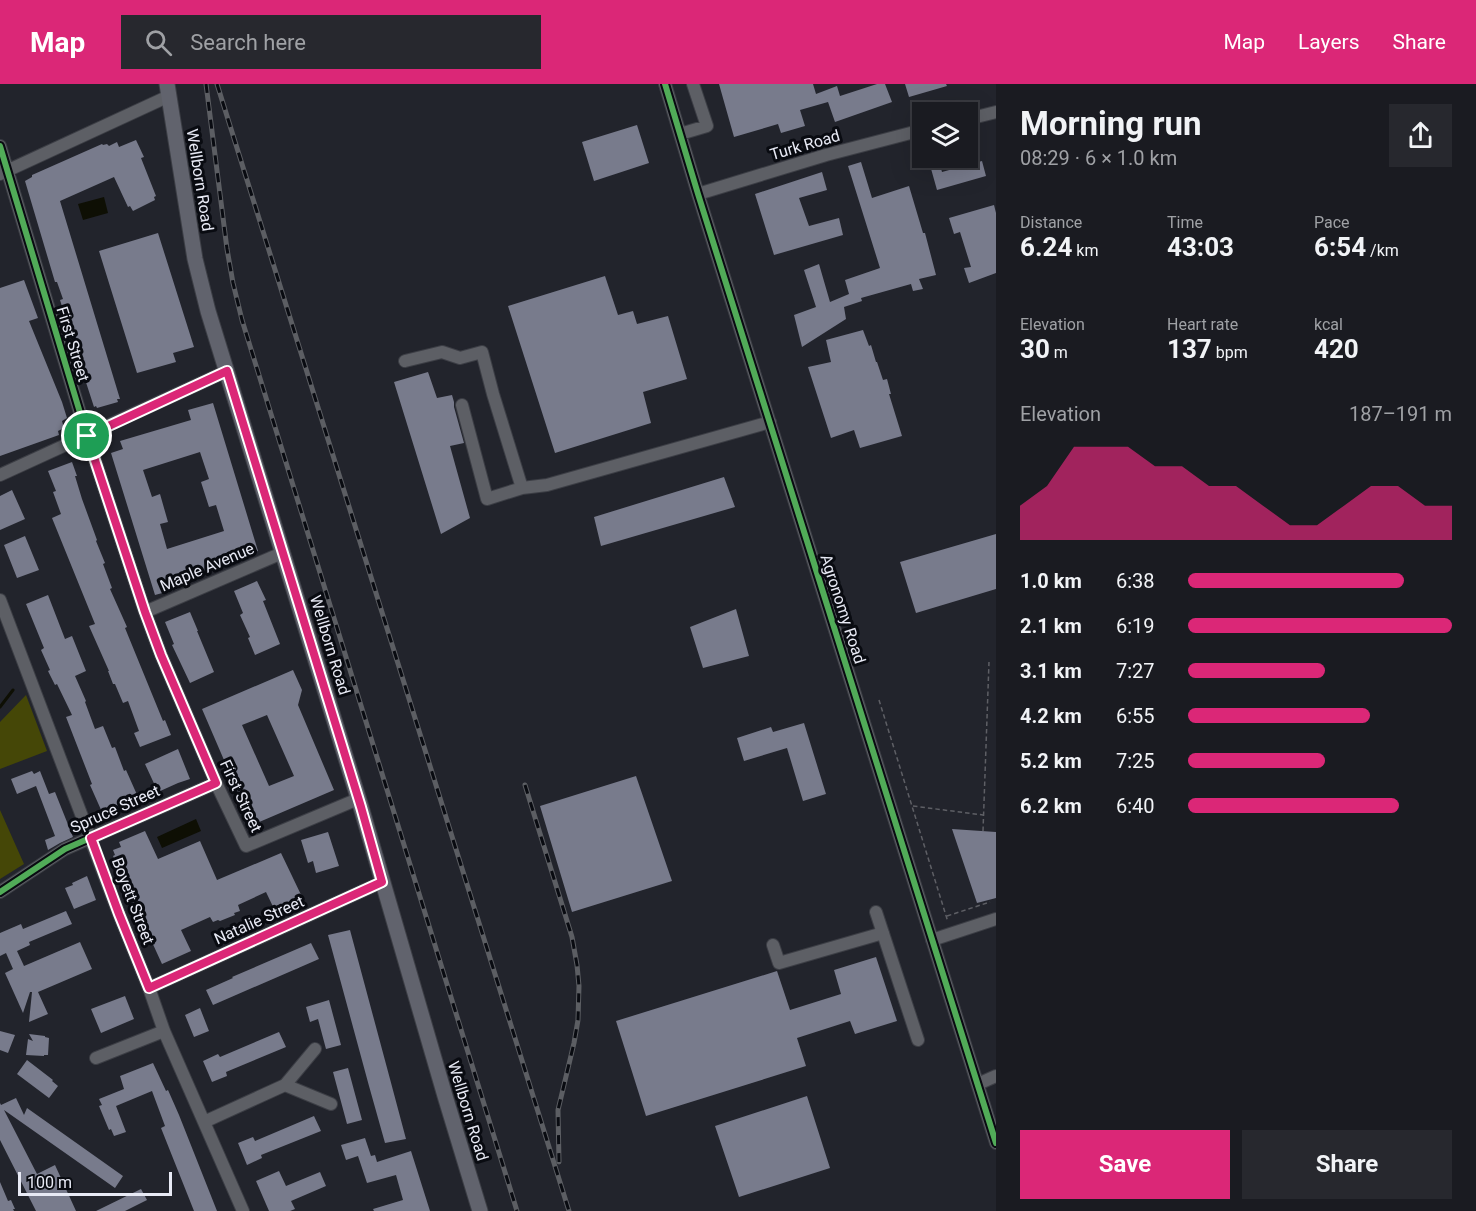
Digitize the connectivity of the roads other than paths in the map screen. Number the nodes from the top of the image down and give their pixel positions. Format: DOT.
graph roads {
  1 [pos="665,84"];
  2 [pos="693,84"];
  3 [pos="168,90"];
  4 [pos="996,112"];
  5 [pos="978,116"];
  6 [pos="912,133"];
  7 [pos="680,134"];
  8 [pos="0,146"];
  9 [pos="4,172"];
  10 [pos="699,194"];
  11 [pos="405,361"];
  12 [pos="227,371"];
  13 [pos="462,405"];
  14 [pos="770,422"];
  15 [pos="87,436"];
  16 [pos="0,475"];
  17 [pos="522,488"];
  18 [pos="282,553"];
  19 [pos="1,604"];
  20 [pos="145,612"];
  21 [pos="216,783"];
  22 [pos="358,799"];
  23 [pos="91,838"];
  24 [pos="382,882"];
  25 [pos="0,892"];
  26 [pos="876,912"];
  27 [pos="996,920"];
  28 [pos="883,933"];
  29 [pos="932,940"];
  30 [pos="773,945"];
  31 [pos="149,988"];
  32 [pos="164,1031"];
  33 [pos="918,1040"];
  34 [pos="315,1048"];
  35 [pos="96,1058"];
  36 [pos="996,1076"];
  37 [pos="978,1084"];
  38 [pos="285,1085"];
  39 [pos="331,1104"];
  40 [pos="204,1122"];
  41 [pos="996,1143"];
  42 [pos="243,1211"];
  43 [pos="480,1211"];
  1 -- 7 [label="street, Agronomy Road"];
  2 -- 7 [label="street"];
  3 -- 9 [label="street"];
  3 -- 12 [label="main road, Wellborn Road"];
  4 -- 5 [label="street"];
  6 -- 10 [label="street, Turk Road"];
  7 -- 10 [label="street, Agronomy Road"];
  8 -- 9 [label="street, First Street"];
  9 -- 15 [label="street, First Street"];
  10 -- 14 [label="street, Agronomy Road"];
  11 -- 17 [label="street"];
  12 -- 15 [label="street"];
  12 -- 18 [label="main road, Wellborn Road"];
  13 -- 17 [label="street"];
  14 -- 17 [label="street"];
  14 -- 29 [label="street, Agronomy Road"];
  15 -- 16 [label="street"];
  15 -- 20 [label="street, First Street"];
  18 -- 20 [label="street, Maple Avenue"];
  18 -- 22 [label="main road, Wellborn Road"];
  19 -- 23 [label="street, Boyett Street"];
  20 -- 21 [label="street, First Street"];
  21 -- 22 [label="street, First Street"];
  21 -- 23 [label="street, Spruce Street"];
  22 -- 24 [label="main road, Wellborn Road"];
  23 -- 25 [label="street, Spruce Street"];
  23 -- 31 [label="street, Boyett Street"];
  24 -- 31 [label="street, Natalie Street"];
  24 -- 43 [label="main road, Wellborn Road"];
  26 -- 28 [label="street"];
  27 -- 29 [label="street"];
  28 -- 30 [label="street"];
  28 -- 33 [label="street"];
  29 -- 37 [label="street, Agronomy Road"];
  31 -- 32 [label="street, Boyett Street"];
  32 -- 35 [label="street"];
  32 -- 40 [label="street, Boyett Street"];
  34 -- 38 [label="street"];
  36 -- 37 [label="street"];
  37 -- 41 [label="street, Agronomy Road"];
  38 -- 39 [label="street"];
  38 -- 40 [label="street"];
  40 -- 42 [label="street, Boyett Street"];
}
